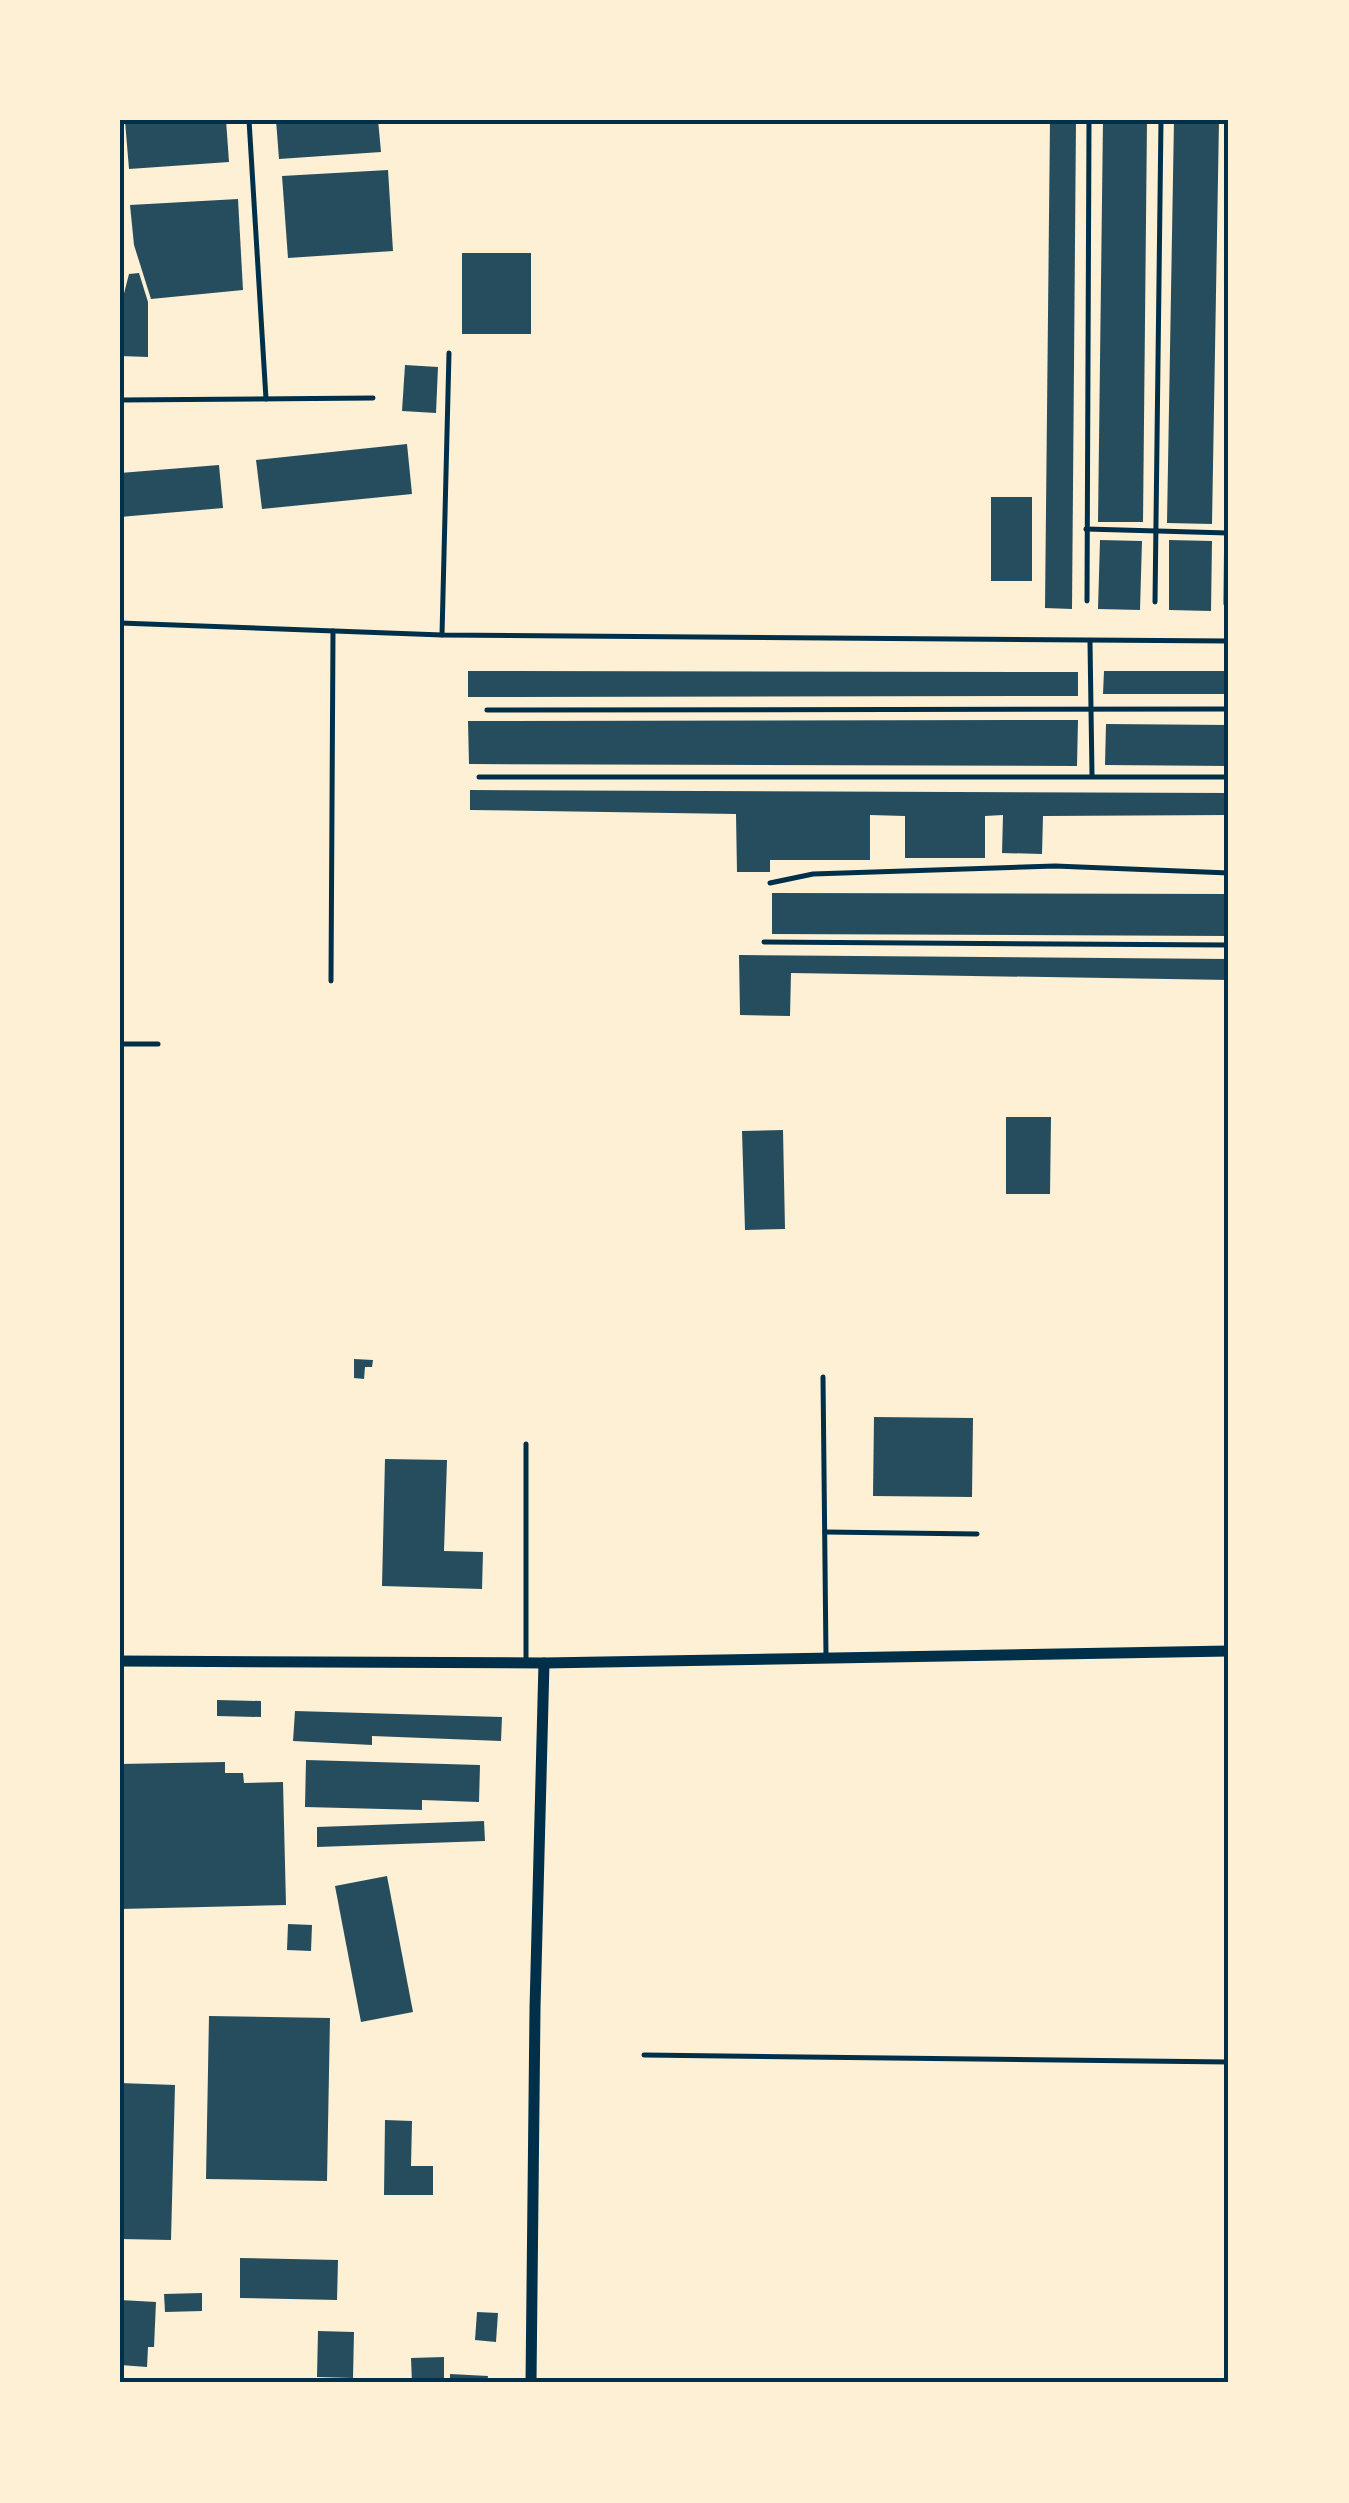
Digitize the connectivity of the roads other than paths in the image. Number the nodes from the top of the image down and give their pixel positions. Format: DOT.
graph roads {
  1 [pos="249,120"];
  2 [pos="1090,120"];
  3 [pos="1161,120"];
  4 [pos="1229,284"];
  5 [pos="448,353"];
  6 [pos="373,398"];
  7 [pos="266,399"];
  8 [pos="120,400"];
  9 [pos="1086,529"];
  10 [pos="1156,532"];
  11 [pos="1228,533"];
  12 [pos="1087,601"];
  13 [pos="1155,602"];
  14 [pos="1226,604"];
  15 [pos="120,623"];
  16 [pos="332,631"];
  17 [pos="442,635"];
  18 [pos="1229,641"];
  19 [pos="1090,642"];
  20 [pos="1092,707"];
  21 [pos="1229,709"];
  22 [pos="486,710"];
  23 [pos="1092,776"];
  24 [pos="1229,777"];
  25 [pos="479,778"];
  26 [pos="1229,873"];
  27 [pos="770,883"];
  28 [pos="764,942"];
  29 [pos="1229,944"];
  30 [pos="331,981"];
  31 [pos="120,1044"];
  32 [pos="158,1044"];
  33 [pos="823,1377"];
  34 [pos="526,1444"];
  35 [pos="825,1532"];
  36 [pos="977,1534"];
  37 [pos="1229,1652"];
  38 [pos="826,1657"];
  39 [pos="120,1661"];
  40 [pos="526,1663"];
  41 [pos="544,1663"];
  42 [pos="644,2055"];
  43 [pos="1229,2062"];
  44 [pos="531,2383"];
  1 -- 7 [label="lane"];
  2 -- 9 [label="lane"];
  3 -- 10 [label="lane"];
  4 -- 11 [label="lane"];
  5 -- 17 [label="lane"];
  6 -- 7 [label="lane"];
  7 -- 8 [label="lane"];
  9 -- 10 [label="lane"];
  9 -- 12 [label="lane"];
  10 -- 11 [label="lane"];
  10 -- 13 [label="lane"];
  11 -- 14 [label="lane"];
  15 -- 16 [label="lane"];
  16 -- 17 [label="lane"];
  16 -- 30 [label="lane"];
  17 -- 19 [label="lane"];
  18 -- 19 [label="lane"];
  19 -- 20 [label="lane"];
  20 -- 21 [label="lane"];
  20 -- 22 [label="lane"];
  20 -- 23 [label="lane"];
  23 -- 24 [label="lane"];
  23 -- 25 [label="lane"];
  26 -- 27 [label="lane"];
  28 -- 29 [label="lane"];
  31 -- 32 [label="lane"];
  33 -- 35 [label="lane"];
  34 -- 40 [label="lane"];
  35 -- 36 [label="lane"];
  35 -- 38 [label="lane"];
  37 -- 38 [label="street"];
  38 -- 41 [label="street"];
  39 -- 40 [label="street"];
  40 -- 41 [label="street"];
  41 -- 44 [label="street"];
  42 -- 43 [label="lane"];
}
